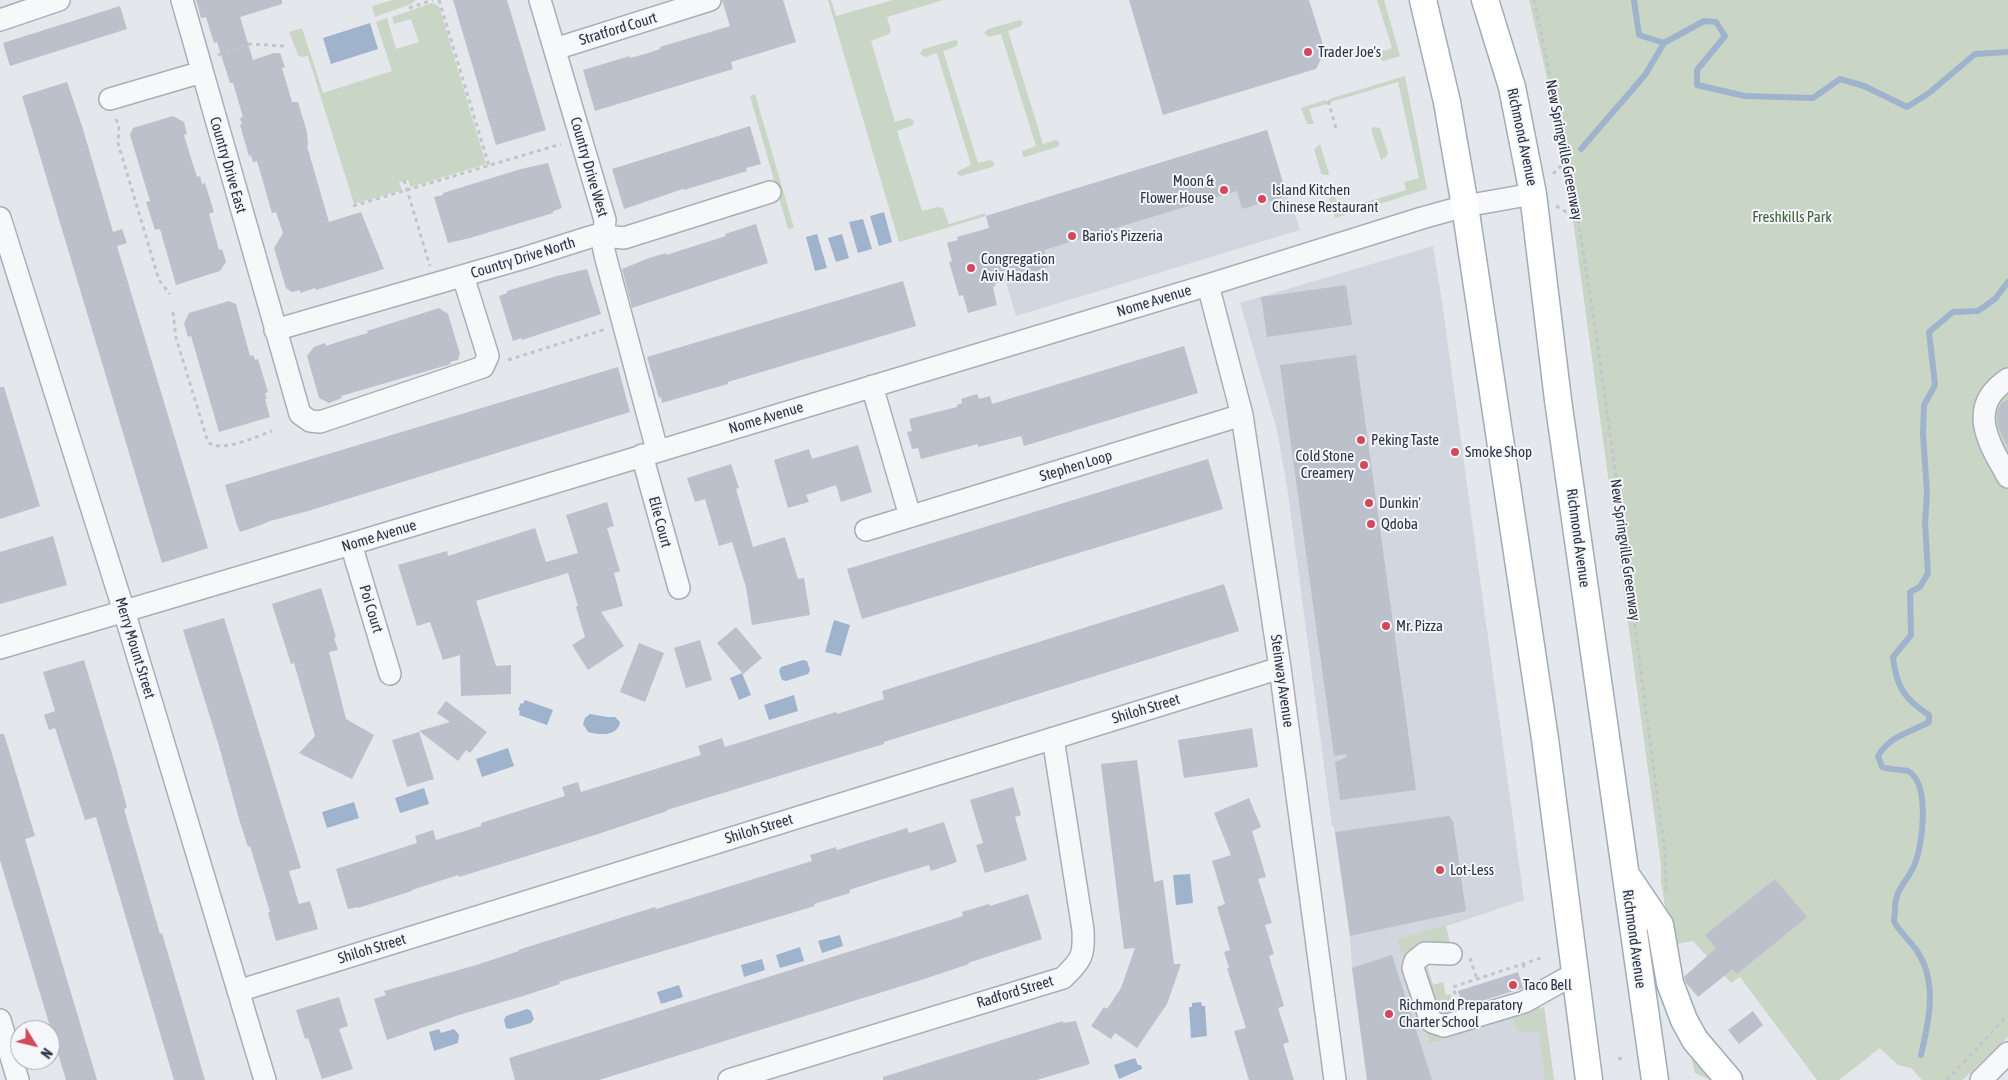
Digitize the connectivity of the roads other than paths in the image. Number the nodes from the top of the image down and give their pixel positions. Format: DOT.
graph roads {
  1 [pos="59,0"];
  2 [pos="182,0"];
  3 [pos="540,0"];
  4 [pos="710,0"];
  5 [pos="1423,0"];
  6 [pos="1485,0"];
  7 [pos="0,20"];
  8 [pos="554,49"];
  9 [pos="202,72"];
  10 [pos="112,105"];
  11 [pos="770,192"];
  12 [pos="1533,194"];
  13 [pos="1465,206"];
  14 [pos="0,218"];
  15 [pos="604,236"];
  16 [pos="463,276"];
  17 [pos="1208,285"];
  18 [pos="275,330"];
  19 [pos="2008,379"];
  20 [pos="872,386"];
  21 [pos="1242,415"];
  22 [pos="650,453"];
  23 [pos="2008,476"];
  24 [pos="910,516"];
  25 [pos="866,530"];
  26 [pos="351,544"];
  27 [pos="679,588"];
  28 [pos="124,611"];
  29 [pos="0,648"];
  30 [pos="1280,668"];
  31 [pos="390,674"];
  32 [pos="1053,738"];
  33 [pos="1624,872"];
  34 [pos="1461,955"];
  35 [pos="1576,973"];
  36 [pos="238,991"];
  37 [pos="0,1020"];
  38 [pos="2008,1053"];
  39 [pos="18,1080"];
  40 [pos="265,1080"];
  41 [pos="729,1080"];
  42 [pos="1335,1080"];
  43 [pos="1589,1080"];
  44 [pos="1655,1080"];
  45 [pos="1729,1080"];
  46 [pos="1981,1080"];
  1 -- 7 [label="street"];
  2 -- 9 [label="street, Country Drive East"];
  3 -- 8 [label="street, Country Drive West"];
  4 -- 8 [label="street, Stratford Court"];
  5 -- 13 [label="main road"];
  6 -- 12 [label="main road, Richmond Avenue"];
  8 -- 15 [label="street, Country Drive West"];
  9 -- 10 [label="street"];
  9 -- 18 [label="street, Country Drive East"];
  11 -- 15 [label="street, Country Drive North"];
  12 -- 13 [label="street, Nome Avenue"];
  12 -- 33 [label="main road, Richmond Avenue"];
  13 -- 17 [label="street, Nome Avenue"];
  13 -- 35 [label="main road"];
  14 -- 28 [label="street, Merry Mount Street"];
  15 -- 16 [label="street, Country Drive North"];
  15 -- 22 [label="street, Country Drive West"];
  16 -- 18 [label="street, Country Drive North"];
  16 -- 18 [label="street, Country Drive East"];
  17 -- 20 [label="street, Nome Avenue"];
  17 -- 21 [label="street, Steinway Avenue"];
  19 -- 23 [label="street"];
  20 -- 22 [label="street, Nome Avenue"];
  20 -- 24 [label="street"];
  21 -- 24 [label="street, Stephen Loop"];
  21 -- 30 [label="street, Steinway Avenue"];
  22 -- 26 [label="street, Nome Avenue"];
  22 -- 27 [label="street, Elie Court"];
  24 -- 25 [label="street, Stephen Loop"];
  26 -- 28 [label="street, Nome Avenue"];
  26 -- 31 [label="street, Poi Court"];
  28 -- 29 [label="street, Nome Avenue"];
  28 -- 36 [label="street, Merry Mount Street"];
  30 -- 32 [label="street, Shiloh Street"];
  30 -- 42 [label="street, Steinway Avenue"];
  32 -- 36 [label="street, Shiloh Street"];
  32 -- 41 [label="street, Radford Street"];
  33 -- 44 [label="main road, Richmond Avenue"];
  33 -- 45 [label="main road"];
  34 -- 35 [label="street"];
  35 -- 43 [label="main road"];
  36 -- 40 [label="street, Merry Mount Street"];
  37 -- 39 [label="street"];
  38 -- 46 [label="street"];
}
